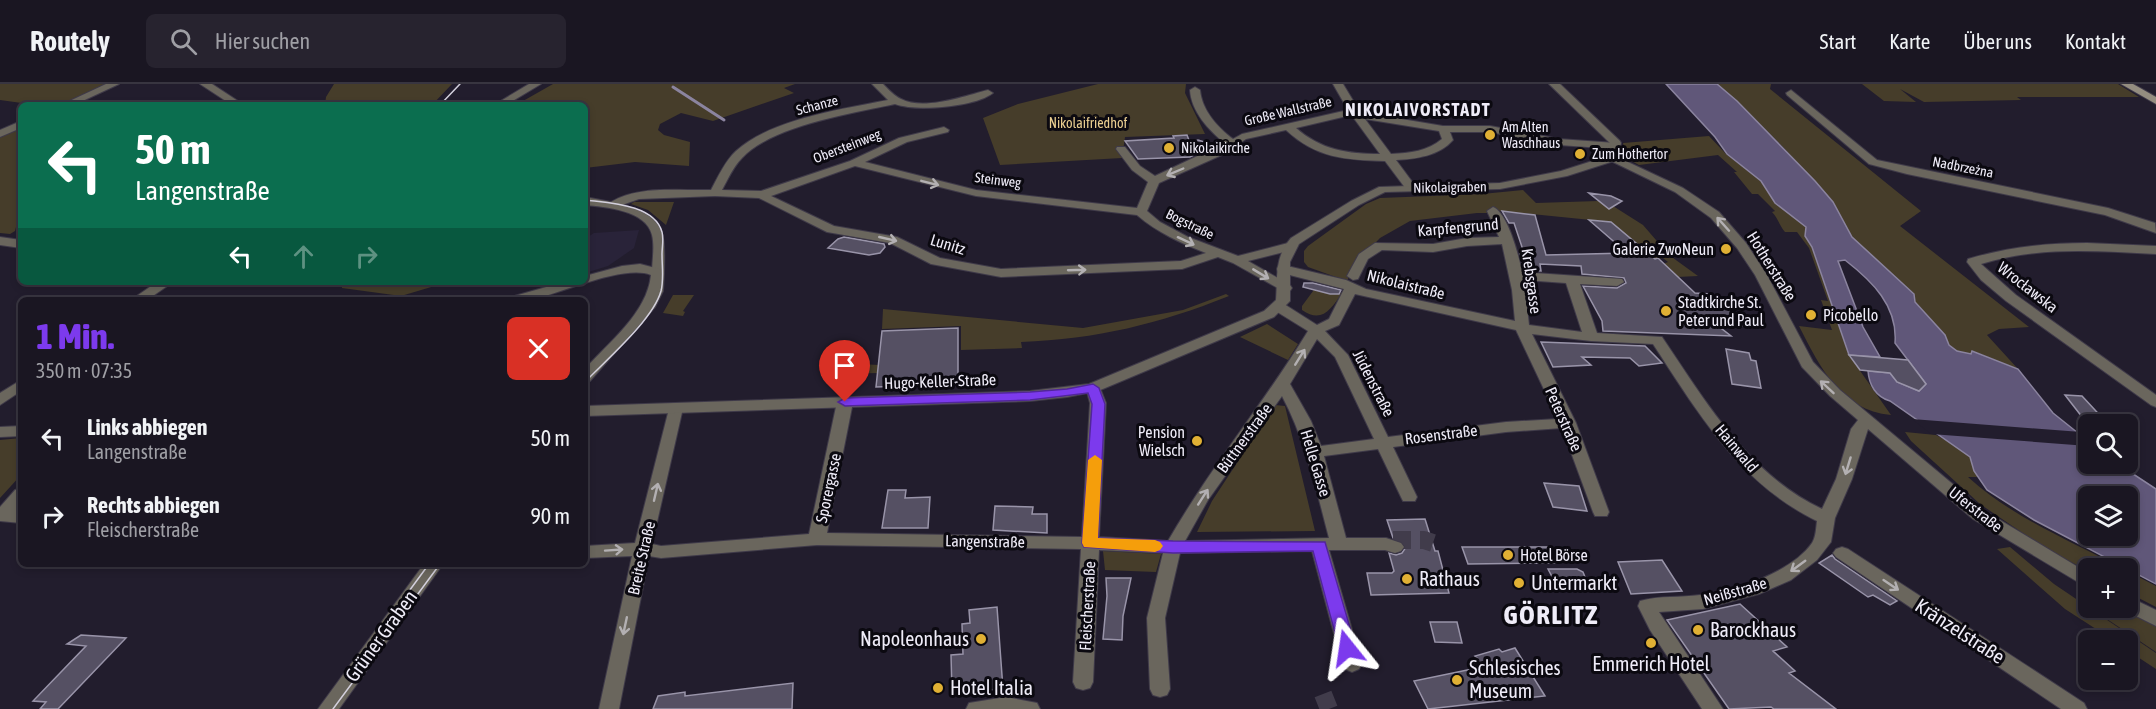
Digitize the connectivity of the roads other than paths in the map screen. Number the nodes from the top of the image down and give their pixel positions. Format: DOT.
graph roads {
  1 [pos="114,84"];
  2 [pos="205,84"];
  3 [pos="536,84"];
  4 [pos="877,84"];
  5 [pos="1338,84"];
  6 [pos="1554,84"];
  7 [pos="2126,84"];
  8 [pos="1196,86"];
  9 [pos="988,93"];
  10 [pos="1791,93"];
  11 [pos="2154,99"];
  12 [pos="896,101"];
  13 [pos="73,102"];
  14 [pos="234,102"];
  15 [pos="504,102"];
  16 [pos="1355,112"];
  17 [pos="18,125"];
  18 [pos="1288,126"];
  19 [pos="1443,129"];
  20 [pos="944,130"];
  21 [pos="0,134"];
  22 [pos="1232,143"];
  23 [pos="1121,149"];
  24 [pos="1615,152"];
  25 [pos="1390,158"];
  26 [pos="854,163"];
  27 [pos="1154,181"];
  28 [pos="1410,187"];
  29 [pos="715,193"];
  30 [pos="762,195"];
  31 [pos="588,202"];
  32 [pos="612,206"];
  33 [pos="1493,211"];
  34 [pos="1141,212"];
  35 [pos="2153,227"];
  36 [pos="1509,240"];
  37 [pos="0,241"];
  38 [pos="18,244"];
  39 [pos="1288,247"];
  40 [pos="2150,250"];
  41 [pos="1216,253"];
  42 [pos="2156,259"];
  43 [pos="1237,260"];
  44 [pos="1283,269"];
  45 [pos="652,271"];
  46 [pos="1517,276"];
  47 [pos="588,279"];
  48 [pos="1572,280"];
  49 [pos="1617,282"];
  50 [pos="1351,283"];
  51 [pos="161,285"];
  52 [pos="568,285"];
  53 [pos="1285,288"];
  54 [pos="143,297"];
  55 [pos="526,297"];
  56 [pos="1279,307"];
  57 [pos="1522,328"];
  58 [pos="1316,330"];
  59 [pos="1591,337"];
  60 [pos="588,375"];
  61 [pos="1283,384"];
  62 [pos="18,386"];
  63 [pos="1093,388"];
  64 [pos="0,400"];
  65 [pos="845,402"];
  66 [pos="2156,402"];
  67 [pos="675,408"];
  68 [pos="588,411"];
  69 [pos="1568,423"];
  70 [pos="1873,423"];
  71 [pos="18,431"];
  72 [pos="0,432"];
  73 [pos="1385,444"];
  74 [pos="1315,452"];
  75 [pos="18,497"];
  76 [pos="1409,497"];
  77 [pos="1601,512"];
  78 [pos="1,515"];
  79 [pos="18,517"];
  80 [pos="1826,518"];
  81 [pos="817,539"];
  82 [pos="1822,542"];
  83 [pos="1090,543"];
  84 [pos="1391,544"];
  85 [pos="1338,545"];
  86 [pos="1319,546"];
  87 [pos="1173,547"];
  88 [pos="642,549"];
  89 [pos="588,552"];
  90 [pos="432,567"];
  91 [pos="2078,575"];
  92 [pos="2138,609"];
  93 [pos="2156,618"];
  94 [pos="1352,664"];
  95 [pos="1083,682"];
  96 [pos="1160,689"];
  97 [pos="328,709"];
  98 [pos="609,709"];
  99 [pos="976,709"];
  100 [pos="1029,709"];
  101 [pos="1713,709"];
  102 [pos="2077,709"];
  1 -- 13 [label="street"];
  2 -- 14 [label="street"];
  3 -- 15 [label="street"];
  4 -- 12 [label="street"];
  5 -- 16 [label="street"];
  6 -- 24 [label="street"];
  7 -- 11 [label="main road"];
  8 -- 22 [label="street"];
  9 -- 12 [label="street, Schanze"];
  10 -- 35 [label="street, Nadbrzeżna"];
  12 -- 29 [label="street, Schanze"];
  16 -- 18 [label="street, Große Wallstraße"];
  16 -- 19 [label="street, Große Wallstraße"];
  16 -- 25 [label="street"];
  17 -- 21 [label="street"];
  18 -- 22 [label="street, Große Wallstraße"];
  18 -- 25 [label="street"];
  19 -- 24 [label="street, Große Wallstraße"];
  19 -- 25 [label="street"];
  20 -- 26 [label="street, Obersteinweg"];
  22 -- 27 [label="street, Große Wallstraße, one-way"];
  23 -- 27 [label="street"];
  24 -- 28 [label="street, Nikolaigraben"];
  70 -- 24 [label="street, Hotherstraße, one-way"];
  25 -- 28 [label="street"];
  26 -- 30 [label="street, Obersteinweg"];
  26 -- 34 [label="street, Steinweg, one-way"];
  27 -- 34 [label="street, Bogstraße"];
  28 -- 39 [label="street, Nikolaigraben"];
  29 -- 30 [label="street, Lunitz"];
  29 -- 32 [label="street, Lunitz"];
  30 -- 41 [label="street, Lunitz, one-way"];
  31 -- 32 [label="street"];
  32 -- 45 [label="street"];
  33 -- 36 [label="street, Krebsgasse"];
  34 -- 41 [label="street, Bogstraße, one-way"];
  36 -- 46 [label="street, Krebsgasse"];
  36 -- 50 [label="street, Karpfengrund"];
  37 -- 38 [label="street"];
  39 -- 43 [label="street, Nikolaigraben"];
  39 -- 44 [label="street"];
  40 -- 42 [label="street"];
  40 -- 66 [label="street, Wrocławska"];
  41 -- 43 [label="street, Bogstraße"];
  43 -- 53 [label="street, one-way"];
  44 -- 50 [label="street, Nikolaistraße"];
  44 -- 53 [label="street"];
  45 -- 47 [label="street"];
  45 -- 60 [label="street"];
  46 -- 48 [label="street"];
  46 -- 57 [label="street, Krebsgasse"];
  48 -- 49 [label="street"];
  48 -- 59 [label="street"];
  50 -- 57 [label="street, Nikolaistraße"];
  50 -- 58 [label="street"];
  51 -- 54 [label="street"];
  52 -- 55 [label="street"];
  53 -- 56 [label="street"];
  56 -- 58 [label="street, Jüdenstraße"];
  56 -- 63 [label="street, Hugo-Keller-Straße"];
  57 -- 59 [label="street, Nikolaistraße"];
  57 -- 69 [label="street, Peterstraße"];
  61 -- 58 [label="street, Büttnerstraße, one-way"];
  58 -- 73 [label="street, Jüdenstraße"];
  59 -- 80 [label="street, Hainwald"];
  61 -- 74 [label="street, Helle Gasse"];
  87 -- 61 [label="street, Büttnerstraße, one-way"];
  62 -- 64 [label="street"];
  63 -- 65 [label="street, Hugo-Keller-Straße"];
  63 -- 83 [label="street, Fleischerstraße"];
  65 -- 67 [label="street, Hugo-Keller-Straße"];
  65 -- 81 [label="street, Sporergasse"];
  67 -- 68 [label="street, Hugo-Keller-Straße"];
  88 -- 67 [label="street, Breite Straße, one-way"];
  69 -- 73 [label="street, Rosenstraße"];
  69 -- 77 [label="street, Peterstraße"];
  70 -- 80 [label="street, one-way"];
  70 -- 91 [label="street, Uferstraße"];
  71 -- 72 [label="street"];
  73 -- 74 [label="street, Rosenstraße"];
  73 -- 76 [label="street, Jüdenstraße"];
  74 -- 85 [label="street, Helle Gasse"];
  75 -- 78 [label="street"];
  78 -- 79 [label="street"];
  80 -- 82 [label="street"];
  81 -- 83 [label="street, Langenstraße"];
  81 -- 88 [label="street, Langenstraße"];
  82 -- 101 [label="street, Neißstraße, one-way"];
  82 -- 102 [label="street, Kränzelstraße, one-way"];
  83 -- 87 [label="street, Langenstraße"];
  83 -- 95 [label="street, Fleischerstraße"];
  84 -- 85 [label="street, Langenstraße"];
  85 -- 86 [label="street, Langenstraße"];
  86 -- 87 [label="street, Langenstraße"];
  86 -- 94 [label="street"];
  87 -- 96 [label="street, Büttnerstraße"];
  89 -- 88 [label="street, Langenstraße, one-way"];
  88 -- 98 [label="street, Breite Straße, one-way"];
  90 -- 97 [label="street, Grüner Graben"];
  92 -- 93 [label="street"];
  99 -- 100 [label="street"];
}
